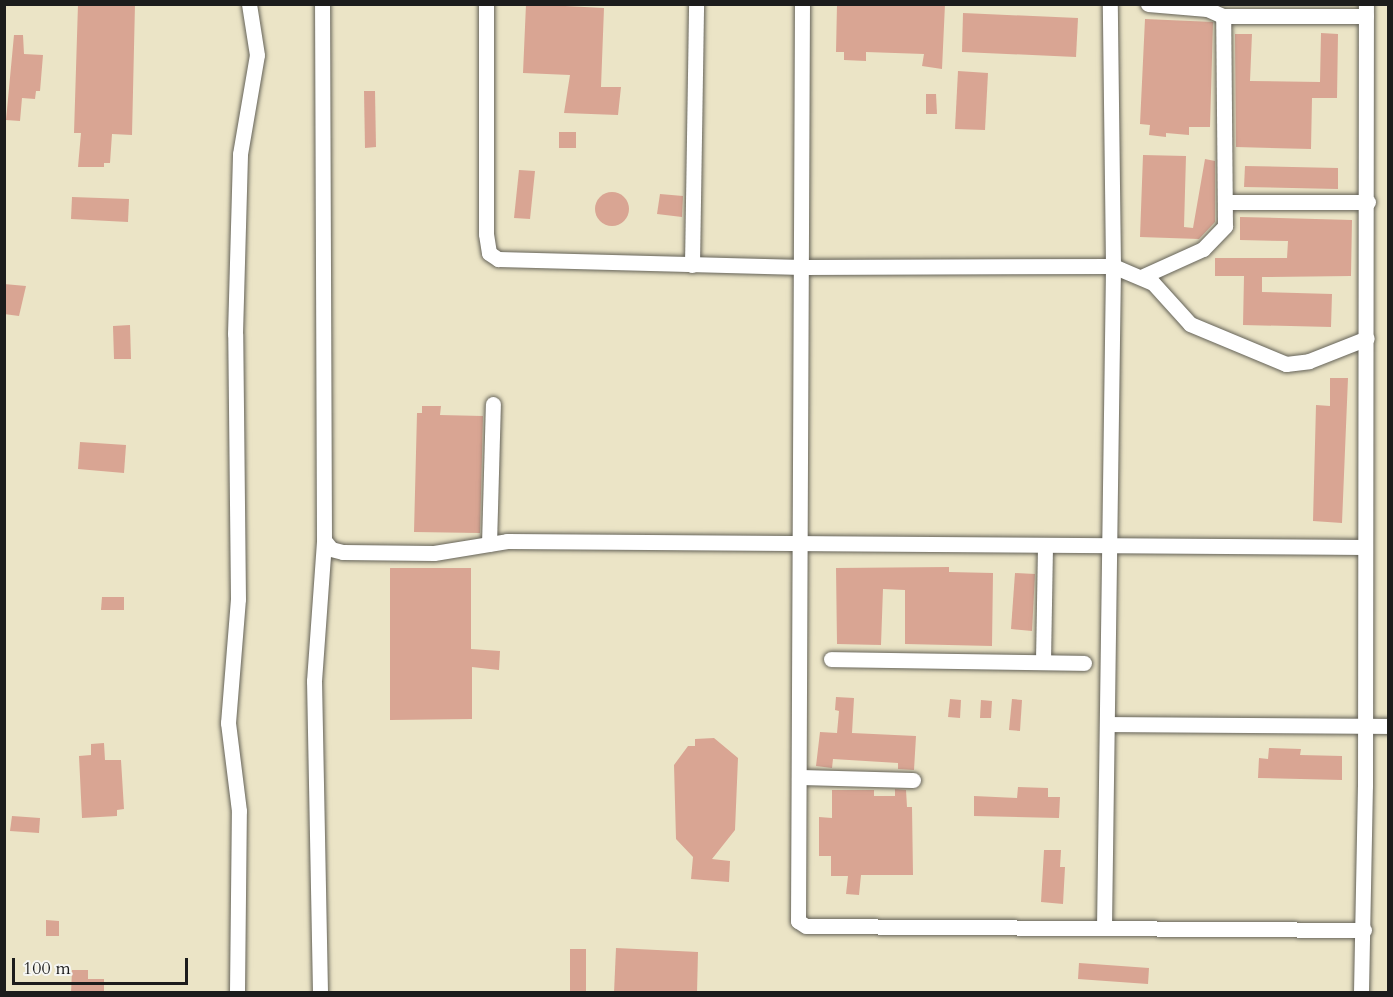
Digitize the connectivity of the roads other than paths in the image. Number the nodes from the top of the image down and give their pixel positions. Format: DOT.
graph roads {
  1 [pos="249,4"];
  2 [pos="322,4"];
  3 [pos="486,4"];
  4 [pos="696,4"];
  5 [pos="802,4"];
  6 [pos="1110,4"];
  7 [pos="1148,4"];
  8 [pos="1366,10"];
  9 [pos="1223,16"];
  10 [pos="1226,202"];
  11 [pos="1368,202"];
  12 [pos="692,265"];
  13 [pos="1113,266"];
  14 [pos="801,267"];
  15 [pos="1141,277"];
  16 [pos="1367,338"];
  17 [pos="493,404"];
  18 [pos="324,540"];
  19 [pos="798,542"];
  20 [pos="489,544"];
  21 [pos="1045,547"];
  22 [pos="1365,547"];
  23 [pos="1110,548"];
  24 [pos="831,659"];
  25 [pos="1043,661"];
  26 [pos="1084,663"];
  27 [pos="1108,724"];
  28 [pos="1365,725"];
  29 [pos="1389,726"];
  30 [pos="799,777"];
  31 [pos="913,780"];
  32 [pos="1104,928"];
  33 [pos="1364,930"];
  34 [pos="237,993"];
  35 [pos="321,993"];
  36 [pos="1361,993"];
  1 -- 34 [label="lane"];
  2 -- 18 [label="lane"];
  3 -- 12 [label="lane"];
  4 -- 12 [label="lane"];
  5 -- 14 [label="lane"];
  6 -- 13 [label="lane"];
  7 -- 9 [label="lane"];
  8 -- 9 [label="lane"];
  8 -- 11 [label="lane"];
  9 -- 10 [label="lane"];
  10 -- 11 [label="lane"];
  10 -- 15 [label="lane"];
  11 -- 16 [label="lane"];
  12 -- 14 [label="lane"];
  13 -- 14 [label="lane"];
  13 -- 15 [label="lane"];
  13 -- 23 [label="lane"];
  14 -- 19 [label="lane"];
  15 -- 16 [label="lane"];
  16 -- 22 [label="lane"];
  17 -- 20 [label="lane"];
  18 -- 20 [label="lane"];
  18 -- 35 [label="lane"];
  19 -- 20 [label="lane"];
  19 -- 21 [label="lane"];
  19 -- 30 [label="lane"];
  21 -- 23 [label="lane"];
  21 -- 25 [label="lane"];
  22 -- 23 [label="lane"];
  22 -- 28 [label="lane"];
  23 -- 27 [label="lane"];
  24 -- 25 [label="lane"];
  25 -- 26 [label="lane"];
  27 -- 28 [label="lane"];
  27 -- 32 [label="lane"];
  28 -- 29 [label="lane"];
  28 -- 33 [label="lane"];
  30 -- 31 [label="lane"];
  30 -- 32 [label="lane"];
  32 -- 33 [label="lane"];
  33 -- 36 [label="lane"];
}
